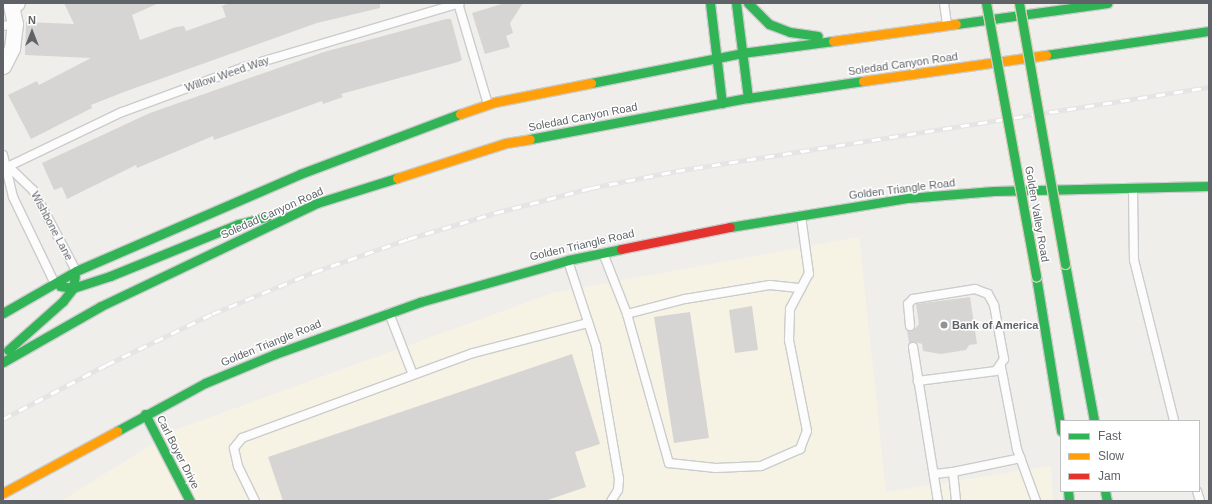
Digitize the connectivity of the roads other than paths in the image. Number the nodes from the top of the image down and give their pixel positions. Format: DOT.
graph roads {
  1 [pos="459,3"];
  2 [pos="710,3"];
  3 [pos="736,3"];
  4 [pos="748,3"];
  5 [pos="944,3"];
  6 [pos="986,3"];
  7 [pos="1018,3"];
  8 [pos="1108,3"];
  9 [pos="13,4"];
  10 [pos="9,25"];
  11 [pos="947,25"];
  12 [pos="1209,31"];
  13 [pos="843,39"];
  14 [pos="742,53"];
  15 [pos="717,58"];
  16 [pos="3,66"];
  17 [pos="748,98"];
  18 [pos="722,103"];
  19 [pos="488,104"];
  20 [pos="3,155"];
  21 [pos="6,168"];
  22 [pos="1209,186"];
  23 [pos="1133,190"];
  24 [pos="317,203"];
  25 [pos="800,215"];
  26 [pos="603,252"];
  27 [pos="568,260"];
  28 [pos="76,271"];
  29 [pos="54,282"];
  30 [pos="73,288"];
  31 [pos="801,288"];
  32 [pos="389,312"];
  33 [pos="3,313"];
  34 [pos="627,314"];
  35 [pos="588,323"];
  36 [pos="910,326"];
  37 [pos="913,347"];
  38 [pos="3,355"];
  39 [pos="3,362"];
  40 [pos="1001,367"];
  41 [pos="413,375"];
  42 [pos="918,380"];
  43 [pos="145,414"];
  44 [pos="1094,420"];
  45 [pos="1174,420"];
  46 [pos="1060,425"];
  47 [pos="1021,458"];
  48 [pos="934,474"];
  49 [pos="953,476"];
  50 [pos="3,493"];
  51 [pos="190,501"];
  52 [pos="255,501"];
  53 [pos="611,501"];
  54 [pos="938,501"];
  55 [pos="956,501"];
  56 [pos="1036,501"];
  1 -- 19 [label="lane"];
  1 -- 21 [label="lane, Willow Weed Way"];
  2 -- 15 [label="main road"];
  3 -- 14 [label="main road"];
  4 -- 13 [label="main road"];
  5 -- 11 [label="lane"];
  6 -- 46 [label="main road, Golden Valley Road, bridge"];
  7 -- 44 [label="main road, Golden Valley Road, bridge"];
  8 -- 11 [label="main road"];
  9 -- 10 [label="street"];
  10 -- 16 [label="street"];
  11 -- 13 [label="main road"];
  12 -- 17 [label="main road, Soledad Canyon Road"];
  13 -- 14 [label="main road"];
  14 -- 15 [label="main road"];
  14 -- 17 [label="main road"];
  15 -- 18 [label="main road"];
  15 -- 19 [label="main road"];
  17 -- 18 [label="main road, Soledad Canyon Road"];
  18 -- 24 [label="main road, Soledad Canyon Road"];
  19 -- 28 [label="main road"];
  20 -- 21 [label="lane, Wishbone Lane"];
  21 -- 28 [label="lane, Wishbone Lane"];
  21 -- 29 [label="lane, Wishbone Lane"];
  22 -- 23 [label="main road, Golden Triangle Road"];
  23 -- 25 [label="main road, Golden Triangle Road"];
  23 -- 45 [label="lane"];
  24 -- 30 [label="main road"];
  24 -- 39 [label="main road, Soledad Canyon Road"];
  25 -- 26 [label="main road, Golden Triangle Road"];
  25 -- 31 [label="lane"];
  26 -- 27 [label="main road, Golden Triangle Road"];
  26 -- 34 [label="lane"];
  27 -- 32 [label="main road, Golden Triangle Road"];
  27 -- 35 [label="lane"];
  28 -- 29 [label="main road"];
  28 -- 30 [label="main road"];
  29 -- 30 [label="main road"];
  29 -- 33 [label="main road"];
  30 -- 38 [label="main road"];
  31 -- 34 [label="lane"];
  31 -- 34 [label="lane"];
  32 -- 41 [label="lane"];
  32 -- 43 [label="main road, Golden Triangle Road"];
  35 -- 41 [label="lane"];
  35 -- 53 [label="lane"];
  36 -- 40 [label="lane"];
  37 -- 42 [label="lane"];
  40 -- 42 [label="lane"];
  40 -- 47 [label="lane"];
  41 -- 52 [label="lane"];
  42 -- 48 [label="lane"];
  43 -- 50 [label="main road, Golden Triangle Road"];
  43 -- 51 [label="main road, Carl Boyer Drive"];
  47 -- 49 [label="lane"];
  47 -- 56 [label="lane"];
  48 -- 49 [label="lane"];
  48 -- 54 [label="lane"];
  49 -- 55 [label="lane"];
}
